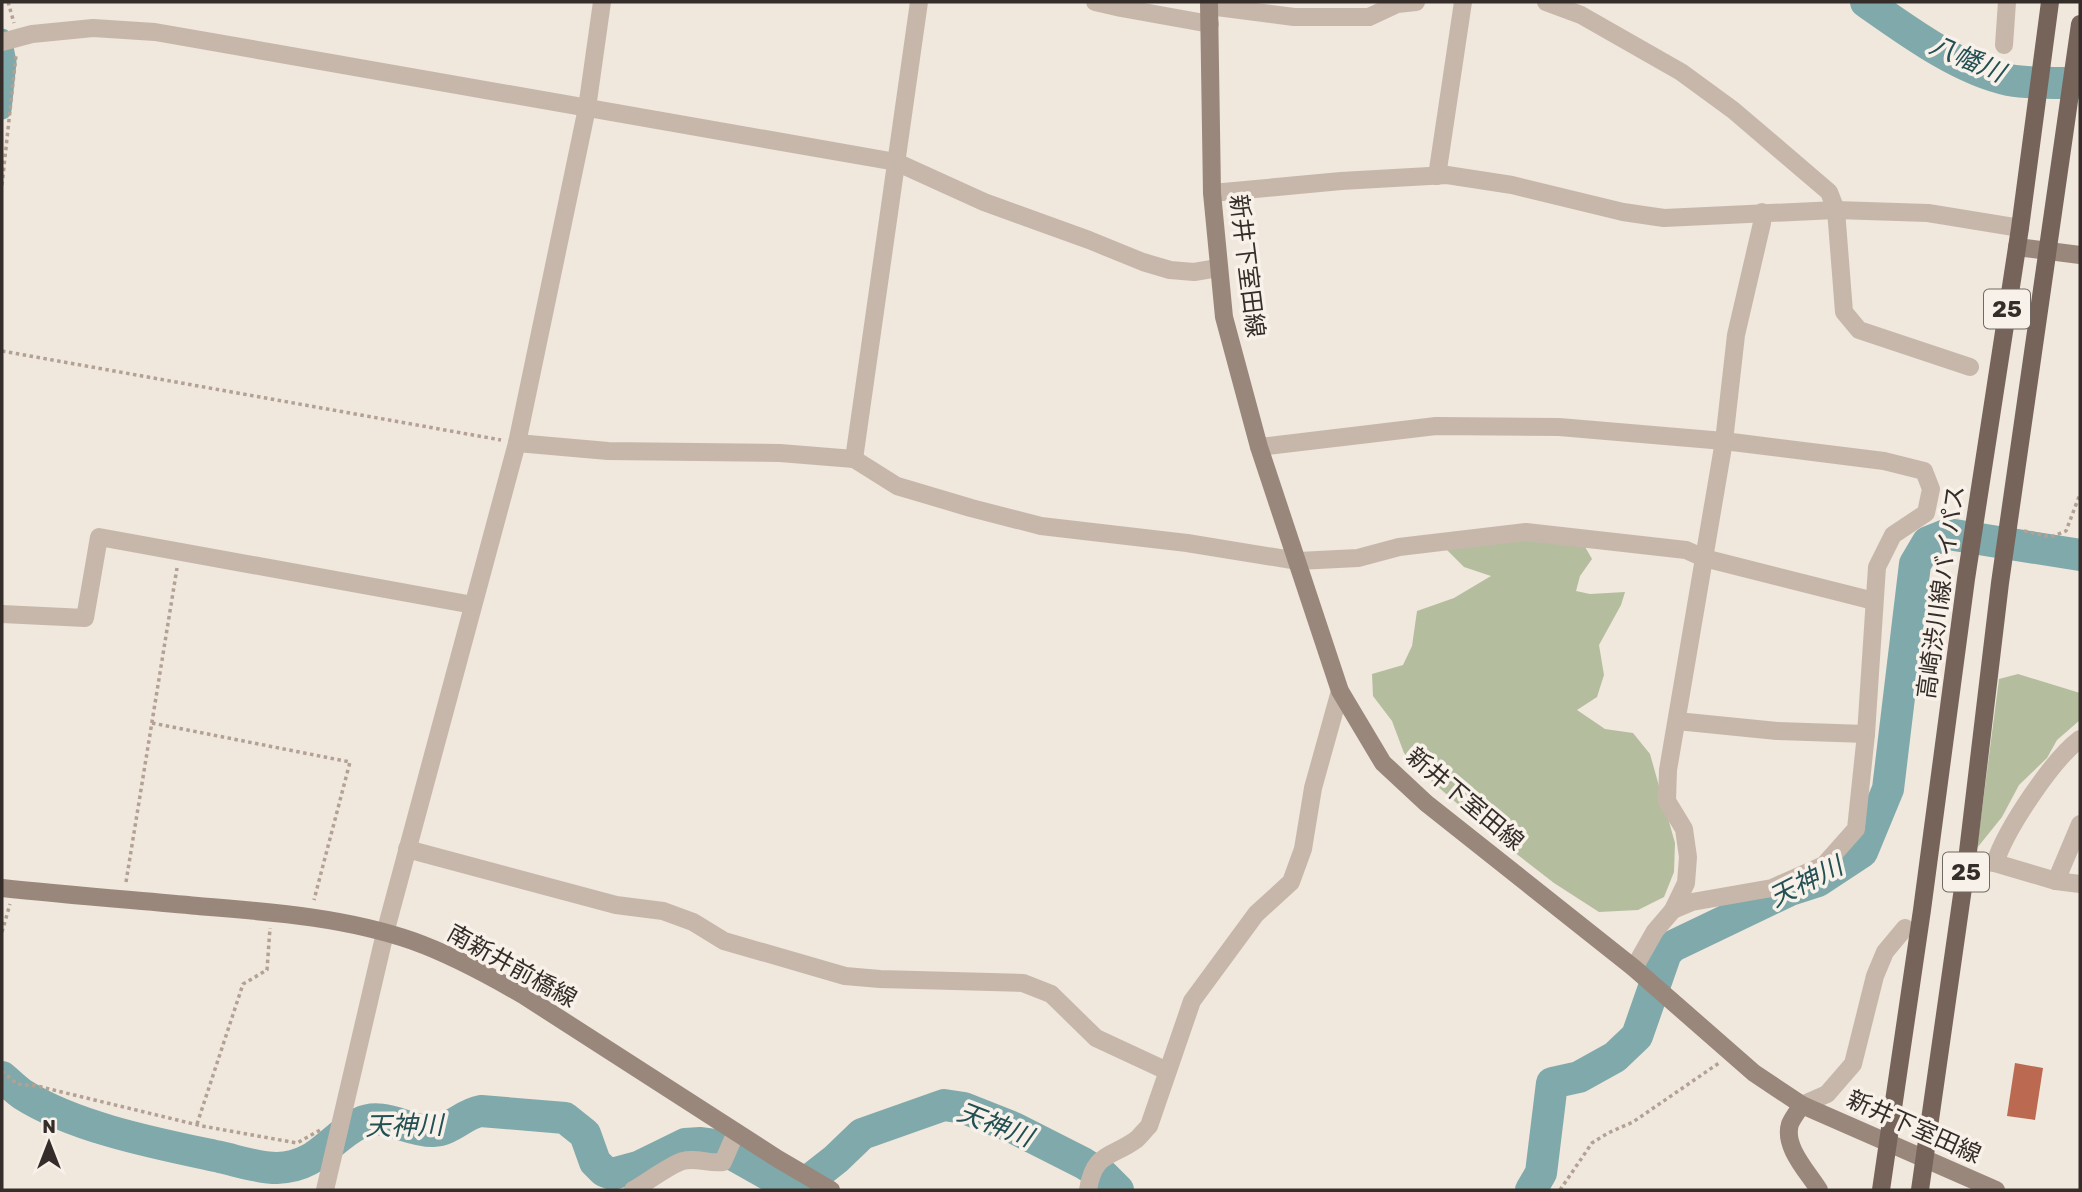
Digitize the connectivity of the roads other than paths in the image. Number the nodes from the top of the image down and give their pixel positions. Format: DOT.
graph roads {
  1 [pos="602,2"];
  2 [pos="919,2"];
  3 [pos="1095,2"];
  4 [pos="1416,2"];
  5 [pos="1463,2"];
  6 [pos="1546,2"];
  7 [pos="2007,2"];
  8 [pos="2050,2"];
  9 [pos="1209,11"];
  10 [pos="2079,33"];
  11 [pos="10,40"];
  12 [pos="2004,45"];
  13 [pos="587,108"];
  14 [pos="896,162"];
  15 [pos="1437,176"];
  16 [pos="1212,193"];
  17 [pos="1836,210"];
  18 [pos="1762,212"];
  19 [pos="2020,228"];
  20 [pos="2017,247"];
  21 [pos="2047,251"];
  22 [pos="2080,255"];
  23 [pos="1218,268"];
  24 [pos="1970,366"];
  25 [pos="1724,441"];
  26 [pos="517,443"];
  27 [pos="1259,447"];
  28 [pos="854,459"];
  29 [pos="1704,558"];
  30 [pos="1298,561"];
  31 [pos="1874,601"];
  32 [pos="473,604"];
  33 [pos="2,614"];
  34 [pos="1340,691"];
  35 [pos="1676,721"];
  36 [pos="1867,734"];
  37 [pos="2080,739"];
  38 [pos="2080,824"];
  39 [pos="407,849"];
  40 [pos="1967,860"];
  41 [pos="1994,863"];
  42 [pos="2056,881"];
  43 [pos="2080,884"];
  44 [pos="8,889"];
  45 [pos="1673,910"];
  46 [pos="1905,928"];
  47 [pos="385,933"];
  48 [pos="1633,968"];
  49 [pos="1167,1071"];
  50 [pos="1802,1105"];
  51 [pos="736,1132"];
  52 [pos="1889,1141"];
  53 [pos="1924,1159"];
  54 [pos="325,1190"];
  55 [pos="634,1190"];
  56 [pos="831,1190"];
  57 [pos="1088,1190"];
  58 [pos="1819,1190"];
  59 [pos="1881,1190"];
  60 [pos="1920,1190"];
  61 [pos="1996,1190"];
  1 -- 13 [label="street"];
  2 -- 14 [label="street"];
  3 -- 9 [label="street"];
  4 -- 9 [label="street"];
  5 -- 15 [label="street"];
  6 -- 17 [label="street"];
  7 -- 12 [label="street"];
  8 -- 19 [label="main road, 高崎渋川線バイパス / 25"];
  9 -- 16 [label="main road, 新井下室田線"];
  10 -- 21 [label="main road, 25"];
  11 -- 13 [label="street"];
  13 -- 14 [label="street"];
  13 -- 26 [label="street"];
  14 -- 23 [label="street"];
  14 -- 28 [label="street"];
  15 -- 16 [label="street"];
  15 -- 18 [label="street"];
  16 -- 23 [label="main road, 新井下室田線"];
  17 -- 18 [label="street"];
  17 -- 19 [label="street"];
  17 -- 24 [label="street"];
  18 -- 25 [label="street"];
  19 -- 20 [label="main road, 高崎渋川線バイパス / 25"];
  20 -- 21 [label="main road"];
  20 -- 52 [label="main road, 高崎渋川線バイパス / 25"];
  21 -- 22 [label="main road"];
  21 -- 40 [label="main road, 25"];
  23 -- 27 [label="main road, 新井下室田線"];
  25 -- 27 [label="street"];
  25 -- 29 [label="street"];
  25 -- 31 [label="street"];
  26 -- 28 [label="street"];
  26 -- 32 [label="street"];
  27 -- 30 [label="main road, 新井下室田線"];
  28 -- 30 [label="street"];
  29 -- 30 [label="street"];
  29 -- 31 [label="street"];
  29 -- 35 [label="street"];
  30 -- 34 [label="main road, 新井下室田線"];
  31 -- 36 [label="street"];
  32 -- 33 [label="street"];
  32 -- 39 [label="street"];
  34 -- 48 [label="main road, 新井下室田線"];
  34 -- 49 [label="street"];
  35 -- 36 [label="street"];
  35 -- 45 [label="street"];
  36 -- 45 [label="street"];
  37 -- 41 [label="street"];
  38 -- 42 [label="street"];
  39 -- 47 [label="street"];
  39 -- 49 [label="street"];
  40 -- 41 [label="street"];
  40 -- 53 [label="main road, 25"];
  41 -- 42 [label="street"];
  42 -- 43 [label="street"];
  44 -- 47 [label="main road, 南新井前橋線"];
  45 -- 48 [label="street"];
  46 -- 50 [label="street"];
  47 -- 51 [label="main road, 南新井前橋線"];
  47 -- 54 [label="street"];
  48 -- 50 [label="main road, 新井下室田線"];
  49 -- 57 [label="street"];
  50 -- 52 [label="main road, 新井下室田線"];
  50 -- 58 [label="main road"];
  51 -- 55 [label="street"];
  51 -- 56 [label="main road, 南新井前橋線"];
  52 -- 53 [label="main road, 新井下室田線"];
  52 -- 59 [label="main road, 高崎渋川線バイパス / 25"];
  53 -- 60 [label="main road, 25"];
  53 -- 61 [label="main road, 新井下室田線"];
}
